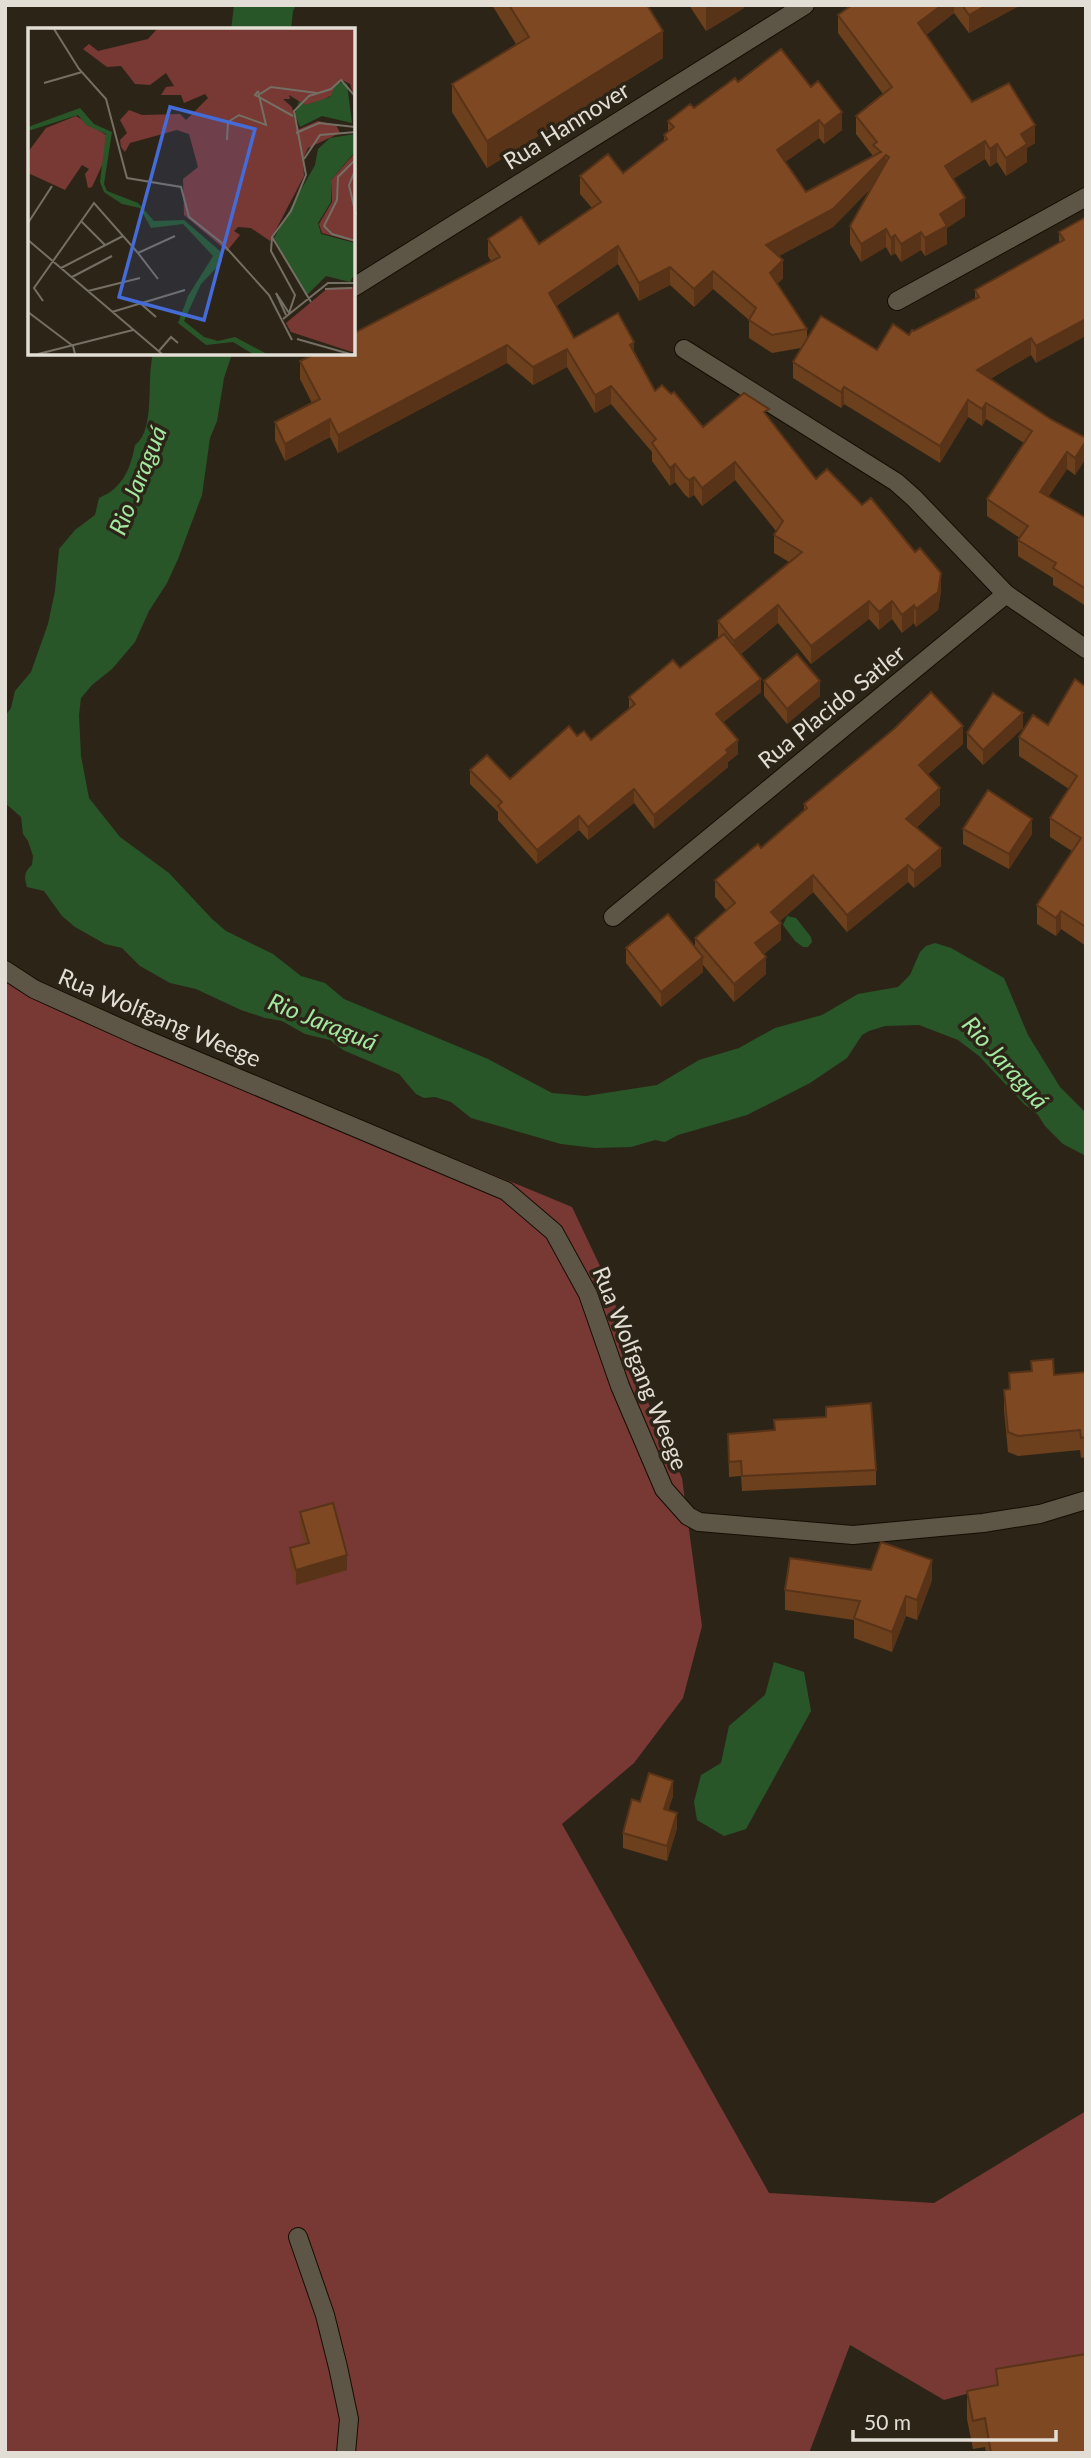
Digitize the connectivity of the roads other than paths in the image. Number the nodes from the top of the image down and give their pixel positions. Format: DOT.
graph roads {
  1 [pos="805,5"];
  2 [pos="1086,197"];
  3 [pos="355,286"];
  4 [pos="897,302"];
  5 [pos="684,349"];
  6 [pos="1006,594"];
  7 [pos="1086,649"];
  8 [pos="613,917"];
  9 [pos="5,970"];
  10 [pos="1086,1500"];
  11 [pos="298,2237"];
  12 [pos="346,2453"];
  1 -- 3 [label="street, Rua Hannover"];
  2 -- 4 [label="street"];
  5 -- 6 [label="street"];
  6 -- 7 [label="street"];
  6 -- 8 [label="street, Rua Placido Satler"];
  9 -- 10 [label="street, Rua Wolfgang Weege"];
  11 -- 12 [label="street"];
}
